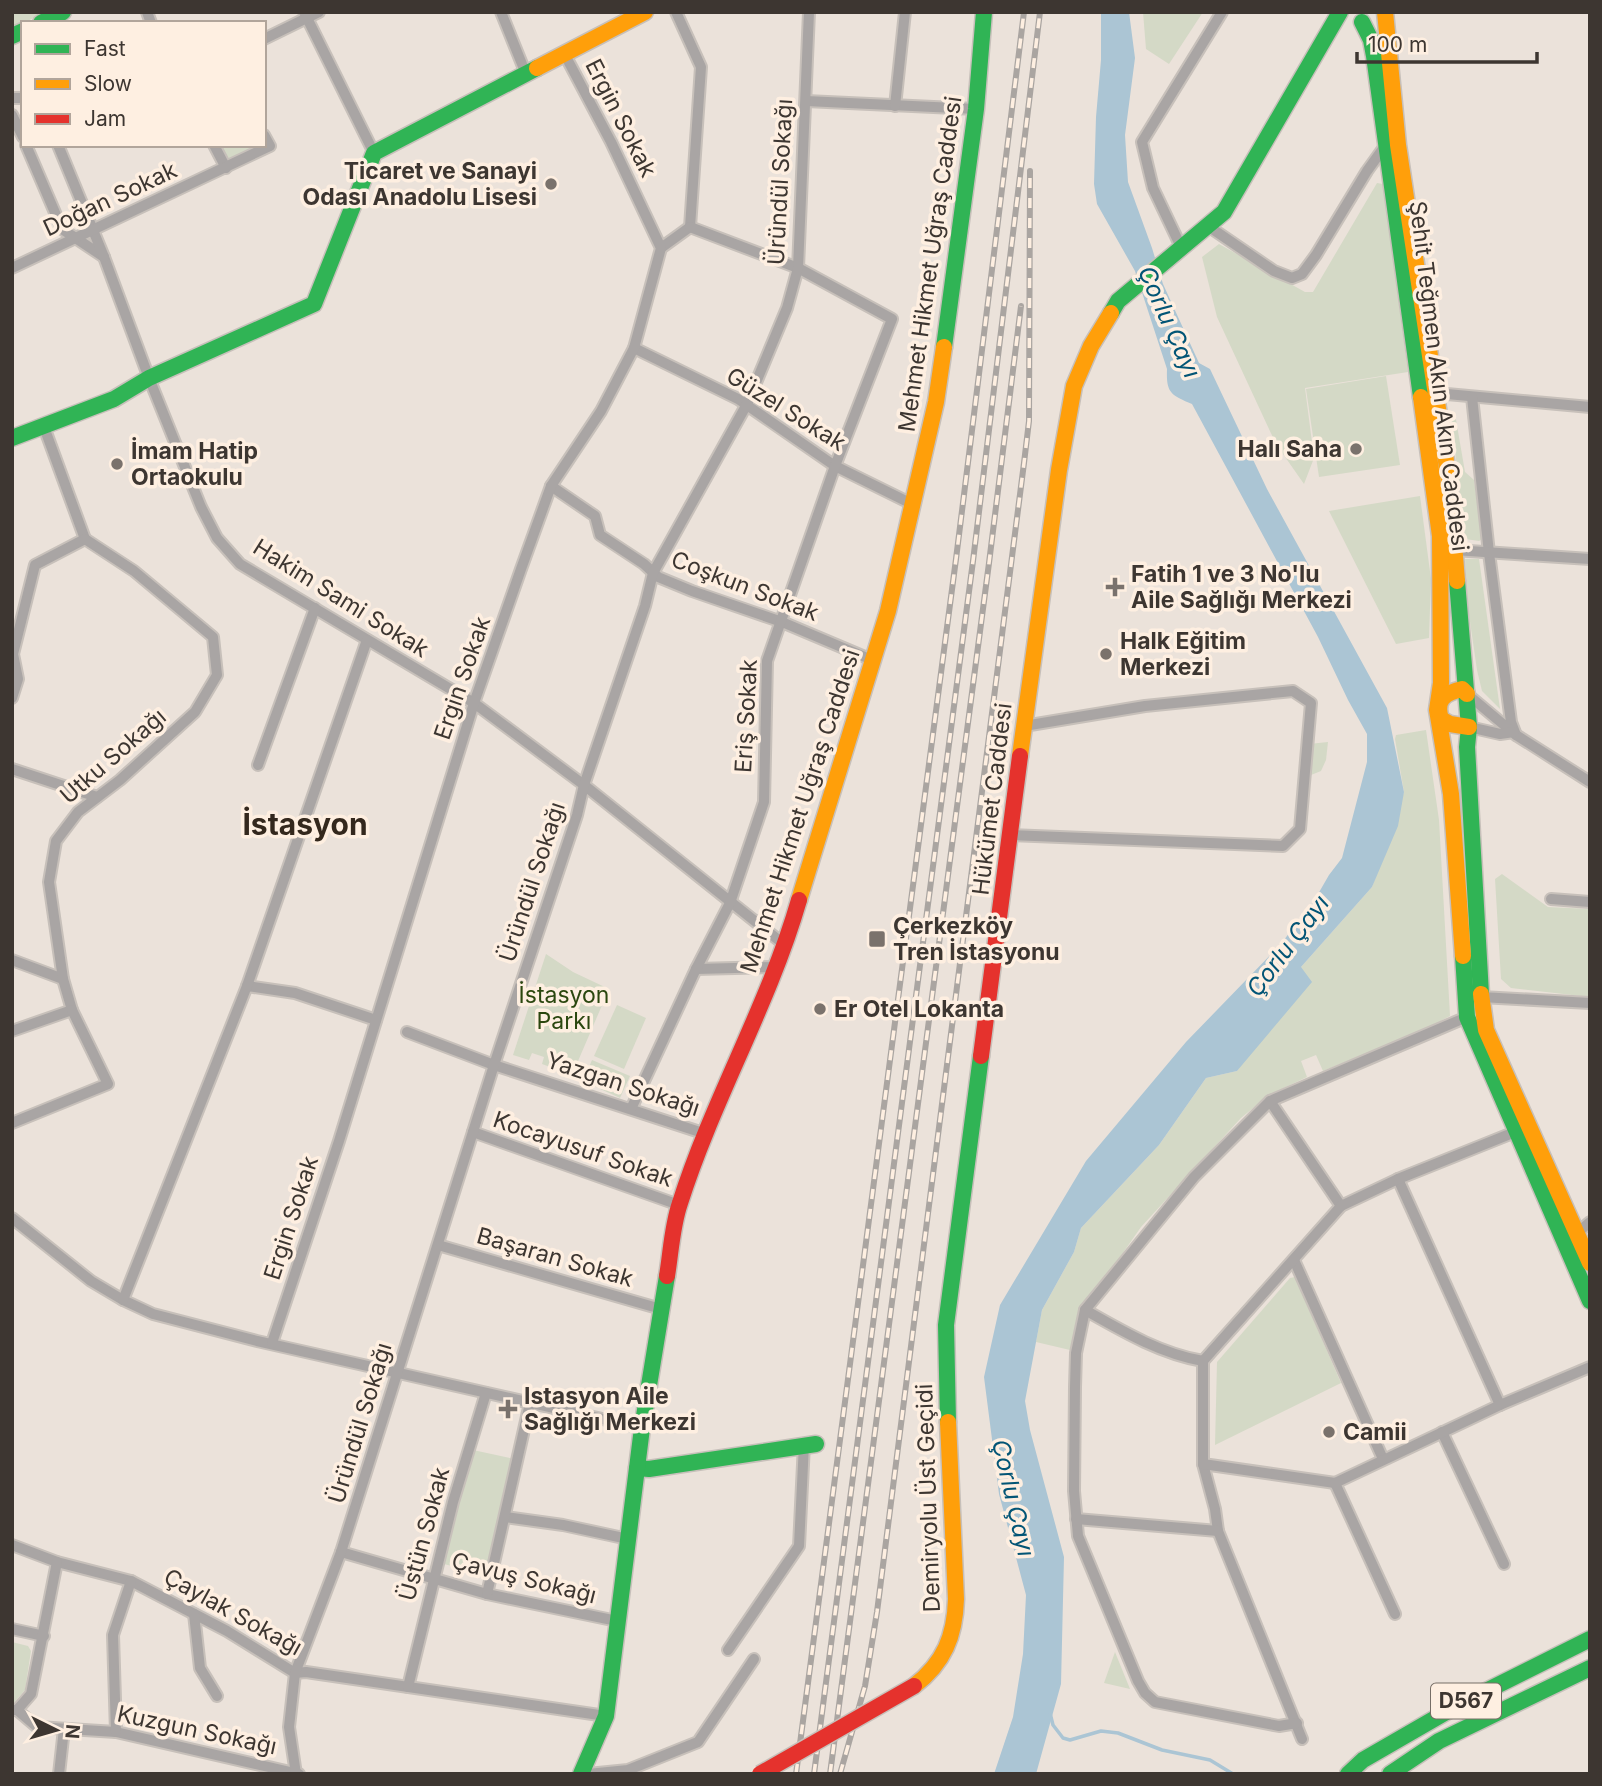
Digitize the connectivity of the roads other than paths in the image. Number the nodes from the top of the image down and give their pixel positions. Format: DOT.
graph roads {
  1 [pos="64,12"];
  2 [pos="319,12"];
  3 [pos="501,12"];
  4 [pos="645,12"];
  5 [pos="676,12"];
  6 [pos="809,12"];
  7 [pos="905,12"];
  8 [pos="984,12"];
  9 [pos="1223,12"];
  10 [pos="1340,12"];
  11 [pos="1384,12"];
  12 [pos="306,15"];
  13 [pos="1355,18"];
  14 [pos="45,21"];
  15 [pos="1330,30"];
  16 [pos="266,38"];
  17 [pos="565,55"];
  18 [pos="526,74"];
  19 [pos="806,102"];
  20 [pos="895,106"];
  21 [pos="976,109"];
  22 [pos="12,114"];
  23 [pos="21,133"];
  24 [pos="266,139"];
  25 [pos="1385,146"];
  26 [pos="27,147"];
  27 [pos="59,147"];
  28 [pos="215,147"];
  29 [pos="374,153"];
  30 [pos="226,168"];
  31 [pos="1208,226"];
  32 [pos="690,227"];
  33 [pos="93,230"];
  34 [pos="75,238"];
  35 [pos="661,248"];
  36 [pos="1178,253"];
  37 [pos="104,257"];
  38 [pos="12,268"];
  39 [pos="798,268"];
  40 [pos="634,348"];
  41 [pos="149,378"];
  42 [pos="1436,393"];
  43 [pos="1472,397"];
  44 [pos="747,404"];
  45 [pos="1590,407"];
  46 [pos="44,427"];
  47 [pos="12,438"];
  48 [pos="835,466"];
  49 [pos="551,486"];
  50 [pos="914,505"];
  51 [pos="85,539"];
  52 [pos="1454,550"];
  53 [pos="1489,552"];
  54 [pos="1590,559"];
  55 [pos="653,573"];
  56 [pos="315,608"];
  57 [pos="782,622"];
  58 [pos="367,640"];
  59 [pos="13,654"];
  60 [pos="872,660"];
  61 [pos="1467,694"];
  62 [pos="12,698"];
  63 [pos="474,703"];
  64 [pos="1437,710"];
  65 [pos="1024,726"];
  66 [pos="1469,727"];
  67 [pos="1515,734"];
  68 [pos="258,765"];
  69 [pos="12,769"];
  70 [pos="1588,778"];
  71 [pos="584,785"];
  72 [pos="97,797"];
  73 [pos="1011,835"];
  74 [pos="1551,899"];
  75 [pos="1590,902"];
  76 [pos="730,903"];
  77 [pos="786,946"];
  78 [pos="12,960"];
  79 [pos="777,967"];
  80 [pos="696,969"];
  81 [pos="63,979"];
  82 [pos="247,986"];
  83 [pos="1482,997"];
  84 [pos="1590,1003"];
  85 [pos="72,1010"];
  86 [pos="1467,1017"];
  87 [pos="376,1020"];
  88 [pos="12,1031"];
  89 [pos="408,1032"];
  90 [pos="494,1065"];
  91 [pos="1270,1101"];
  92 [pos="631,1109"];
  93 [pos="12,1124"];
  94 [pos="473,1132"];
  95 [pos="1515,1132"];
  96 [pos="706,1134"];
  97 [pos="1398,1179"];
  98 [pos="679,1205"];
  99 [pos="1341,1206"];
  100 [pos="12,1218"];
  101 [pos="1590,1222"];
  102 [pos="1576,1234"];
  103 [pos="438,1245"];
  104 [pos="1294,1260"];
  105 [pos="1590,1263"];
  106 [pos="123,1300"];
  107 [pos="1590,1301"];
  108 [pos="661,1309"];
  109 [pos="1085,1310"];
  110 [pos="946,1325"];
  111 [pos="272,1343"];
  112 [pos="1203,1361"];
  113 [pos="1590,1367"];
  114 [pos="398,1371"];
  115 [pos="486,1393"];
  116 [pos="530,1404"];
  117 [pos="1500,1405"];
  118 [pos="642,1429"];
  119 [pos="1442,1432"];
  120 [pos="810,1444"];
  121 [pos="1383,1459"];
  122 [pos="1203,1464"];
  123 [pos="637,1468"];
  124 [pos="1335,1483"];
  125 [pos="505,1517"];
  126 [pos="1076,1519"];
  127 [pos="1218,1531"];
  128 [pos="628,1539"];
  129 [pos="12,1545"];
  130 [pos="341,1552"];
  131 [pos="57,1562"];
  132 [pos="1504,1564"];
  133 [pos="433,1577"];
  134 [pos="131,1581"];
  135 [pos="487,1594"];
  136 [pos="194,1614"];
  137 [pos="1395,1614"];
  138 [pos="617,1621"];
  139 [pos="12,1629"];
  140 [pos="44,1636"];
  141 [pos="1588,1639"];
  142 [pos="728,1650"];
  143 [pos="754,1659"];
  144 [pos="1590,1668"];
  145 [pos="295,1673"];
  146 [pos="408,1687"];
  147 [pos="217,1696"];
  148 [pos="15,1710"];
  149 [pos="606,1716"];
  150 [pos="1297,1723"];
  151 [pos="64,1729"];
  152 [pos="116,1732"];
  153 [pos="1302,1739"];
  154 [pos="59,1774"];
  155 [pos="297,1774"];
  156 [pos="581,1774"];
  157 [pos="588,1774"];
  158 [pos="760,1774"];
  159 [pos="1348,1774"];
  160 [pos="1390,1774"];
  1 -- 14 [label="main road"];
  2 -- 12 [label="street"];
  3 -- 18 [label="street"];
  4 -- 17 [label="main road"];
  5 -- 32 [label="street"];
  6 -- 19 [label="street, Üründül Sokağı"];
  7 -- 20 [label="street"];
  8 -- 21 [label="main road, Mehmet Hikmet Uğraş Caddesi"];
  9 -- 36 [label="street"];
  10 -- 15 [label="main road"];
  11 -- 13 [label="main road"];
  11 -- 42 [label="main road, Şehit Teğmen Akın Akın Caddesi"];
  12 -- 16 [label="street"];
  12 -- 29 [label="street"];
  13 -- 15 [label="main road"];
  13 -- 25 [label="main road, Şehit Teğmen Akın Akın Caddesi"];
  15 -- 31 [label="main road"];
  17 -- 18 [label="main road"];
  17 -- 35 [label="street, Ergin Sokak"];
  18 -- 29 [label="main road"];
  19 -- 20 [label="street"];
  19 -- 39 [label="street, Üründül Sokağı"];
  20 -- 21 [label="street"];
  21 -- 50 [label="main road, Mehmet Hikmet Uğraş Caddesi"];
  22 -- 23 [label="street"];
  24 -- 30 [label="street, Doğan Sokak"];
  25 -- 31 [label="street"];
  25 -- 64 [label="main road, Şehit Teğmen Akın Akın Caddesi"];
  26 -- 34 [label="street"];
  27 -- 33 [label="street, Hakim Sami Sokak"];
  28 -- 30 [label="street"];
  29 -- 41 [label="main road"];
  30 -- 33 [label="street, Doğan Sokak"];
  31 -- 36 [label="main road"];
  32 -- 35 [label="street"];
  32 -- 39 [label="street"];
  33 -- 34 [label="street, Doğan Sokak"];
  33 -- 37 [label="street, Hakim Sami Sokak"];
  34 -- 37 [label="street"];
  34 -- 38 [label="street, Doğan Sokak"];
  35 -- 40 [label="street, Ergin Sokak"];
  36 -- 65 [label="main road, Hükümet Caddesi"];
  37 -- 41 [label="street, Hakim Sami Sokak"];
  39 -- 44 [label="street, Üründül Sokağı"];
  39 -- 48 [label="street, Eriş Sokak"];
  40 -- 44 [label="street, Güzel Sokak"];
  40 -- 49 [label="street, Ergin Sokak"];
  41 -- 46 [label="main road"];
  41 -- 56 [label="street, Hakim Sami Sokak"];
  42 -- 43 [label="street"];
  42 -- 52 [label="main road, Şehit Teğmen Akın Akın Caddesi"];
  43 -- 45 [label="street"];
  43 -- 53 [label="street"];
  44 -- 48 [label="street, Güzel Sokak"];
  44 -- 55 [label="street, Üründül Sokağı"];
  46 -- 47 [label="main road"];
  46 -- 51 [label="street"];
  48 -- 50 [label="street, Güzel Sokak"];
  48 -- 57 [label="street, Eriş Sokak"];
  49 -- 55 [label="street, Coşkun Sokak"];
  49 -- 63 [label="street, Ergin Sokak"];
  50 -- 60 [label="main road, Mehmet Hikmet Uğraş Caddesi"];
  51 -- 59 [label="street"];
  51 -- 72 [label="street, Utku Sokağı"];
  52 -- 53 [label="street"];
  52 -- 61 [label="main road, Şehit Teğmen Akın Akın Caddesi"];
  53 -- 54 [label="street"];
  53 -- 67 [label="street"];
  55 -- 57 [label="street, Coşkun Sokak"];
  55 -- 71 [label="street, Üründül Sokağı"];
  56 -- 58 [label="street, Hakim Sami Sokak"];
  56 -- 68 [label="street"];
  57 -- 60 [label="street, Coşkun Sokak"];
  57 -- 76 [label="street, Eriş Sokak"];
  58 -- 63 [label="street, Hakim Sami Sokak"];
  58 -- 82 [label="street"];
  59 -- 62 [label="street"];
  60 -- 77 [label="main road, Mehmet Hikmet Uğraş Caddesi"];
  61 -- 64 [label="main road"];
  61 -- 66 [label="main road, Şehit Teğmen Akın Akın Caddesi"];
  61 -- 67 [label="street"];
  63 -- 71 [label="street, Hakim Sami Sokak"];
  63 -- 87 [label="street, Ergin Sokak"];
  64 -- 66 [label="main road"];
  64 -- 86 [label="main road, Şehit Teğmen Akın Akın Caddesi"];
  65 -- 73 [label="main road, Hükümet Caddesi"];
  65 -- 73 [label="street"];
  66 -- 67 [label="street"];
  66 -- 83 [label="main road"];
  67 -- 70 [label="street"];
  69 -- 72 [label="street"];
  71 -- 76 [label="street, Hakim Sami Sokak"];
  71 -- 90 [label="street, Üründül Sokağı"];
  72 -- 81 [label="street, Utku Sokağı"];
  73 -- 110 [label="main road, Hükümet Caddesi"];
  74 -- 75 [label="street"];
  76 -- 77 [label="street, Hakim Sami Sokak"];
  76 -- 80 [label="street, Eriş Sokak"];
  77 -- 79 [label="main road, Mehmet Hikmet Uğraş Caddesi"];
  78 -- 81 [label="street"];
  79 -- 80 [label="street"];
  79 -- 96 [label="main road, Mehmet Hikmet Uğraş Caddesi"];
  80 -- 92 [label="street, Eriş Sokak"];
  81 -- 85 [label="street, Utku Sokağı"];
  82 -- 87 [label="street"];
  82 -- 106 [label="street"];
  83 -- 84 [label="street"];
  83 -- 102 [label="main road"];
  85 -- 88 [label="street"];
  85 -- 93 [label="street, Utku Sokağı"];
  86 -- 91 [label="street"];
  86 -- 95 [label="main road, Şehit Teğmen Akın Akın Caddesi"];
  87 -- 111 [label="street, Ergin Sokak"];
  89 -- 90 [label="street, Yazgan Sokağı"];
  90 -- 92 [label="street, Yazgan Sokağı"];
  90 -- 94 [label="street, Üründül Sokağı"];
  91 -- 99 [label="street"];
  91 -- 109 [label="street"];
  92 -- 96 [label="street, Yazgan Sokağı"];
  94 -- 98 [label="street, Kocayusuf Sokak"];
  94 -- 103 [label="street, Üründül Sokağı"];
  95 -- 97 [label="street"];
  95 -- 107 [label="main road, Şehit Teğmen Akın Akın Caddesi"];
  96 -- 98 [label="main road, Mehmet Hikmet Uğraş Caddesi"];
  97 -- 99 [label="street"];
  97 -- 117 [label="street"];
  98 -- 108 [label="main road, Mehmet Hikmet Uğraş Caddesi"];
  99 -- 104 [label="street"];
  100 -- 106 [label="street"];
  101 -- 102 [label="street"];
  102 -- 105 [label="main road"];
  103 -- 108 [label="street, Başaran Sokak"];
  103 -- 114 [label="street, Üründül Sokağı"];
  104 -- 112 [label="street"];
  104 -- 121 [label="street"];
  106 -- 111 [label="street"];
  108 -- 118 [label="main road, Mehmet Hikmet Uğraş Caddesi"];
  109 -- 112 [label="street"];
  109 -- 126 [label="street"];
  110 -- 158 [label="main road, Demiryolu Üst Geçidi, bridge"];
  111 -- 114 [label="street"];
  112 -- 122 [label="street"];
  113 -- 117 [label="street"];
  114 -- 115 [label="street"];
  114 -- 130 [label="street, Üründül Sokağı"];
  115 -- 116 [label="street"];
  115 -- 133 [label="street, Üstün Sokak"];
  116 -- 118 [label="street"];
  116 -- 125 [label="street"];
  117 -- 119 [label="street"];
  118 -- 123 [label="main road, Mehmet Hikmet Uğraş Caddesi"];
  119 -- 121 [label="street"];
  119 -- 132 [label="street"];
  120 -- 123 [label="main road"];
  120 -- 142 [label="street"];
  121 -- 124 [label="street"];
  122 -- 124 [label="street"];
  122 -- 127 [label="street"];
  123 -- 128 [label="main road, Mehmet Hikmet Uğraş Caddesi"];
  124 -- 137 [label="street"];
  125 -- 128 [label="street"];
  125 -- 135 [label="street"];
  126 -- 127 [label="street"];
  126 -- 150 [label="street"];
  127 -- 150 [label="street"];
  128 -- 138 [label="main road, Mehmet Hikmet Uğraş Caddesi"];
  129 -- 131 [label="street, Çaylak Sokağı"];
  130 -- 133 [label="street, Çavuş Sokağı"];
  130 -- 145 [label="street, Üründül Sokağı"];
  131 -- 134 [label="street, Çaylak Sokağı"];
  131 -- 140 [label="street"];
  133 -- 135 [label="street, Çavuş Sokağı"];
  133 -- 146 [label="street, Üstün Sokak"];
  134 -- 136 [label="street, Çaylak Sokağı"];
  134 -- 152 [label="street"];
  135 -- 138 [label="street, Çavuş Sokağı"];
  136 -- 145 [label="street, Çaylak Sokağı"];
  136 -- 147 [label="street"];
  138 -- 149 [label="main road, Mehmet Hikmet Uğraş Caddesi"];
  139 -- 140 [label="street"];
  140 -- 148 [label="street"];
  141 -- 159 [label="main road, D567"];
  143 -- 157 [label="street"];
  144 -- 160 [label="main road, D567"];
  145 -- 146 [label="street, Çaylak Sokağı"];
  145 -- 155 [label="street, Üründül Sokağı"];
  146 -- 149 [label="street, Çaylak Sokağı"];
  148 -- 151 [label="street, Kuzgun Sokağı"];
  149 -- 156 [label="main road, Mehmet Hikmet Uğraş Caddesi"];
  150 -- 153 [label="street"];
  151 -- 152 [label="street, Kuzgun Sokağı"];
  151 -- 154 [label="street"];
  152 -- 155 [label="street, Kuzgun Sokağı"];
}
